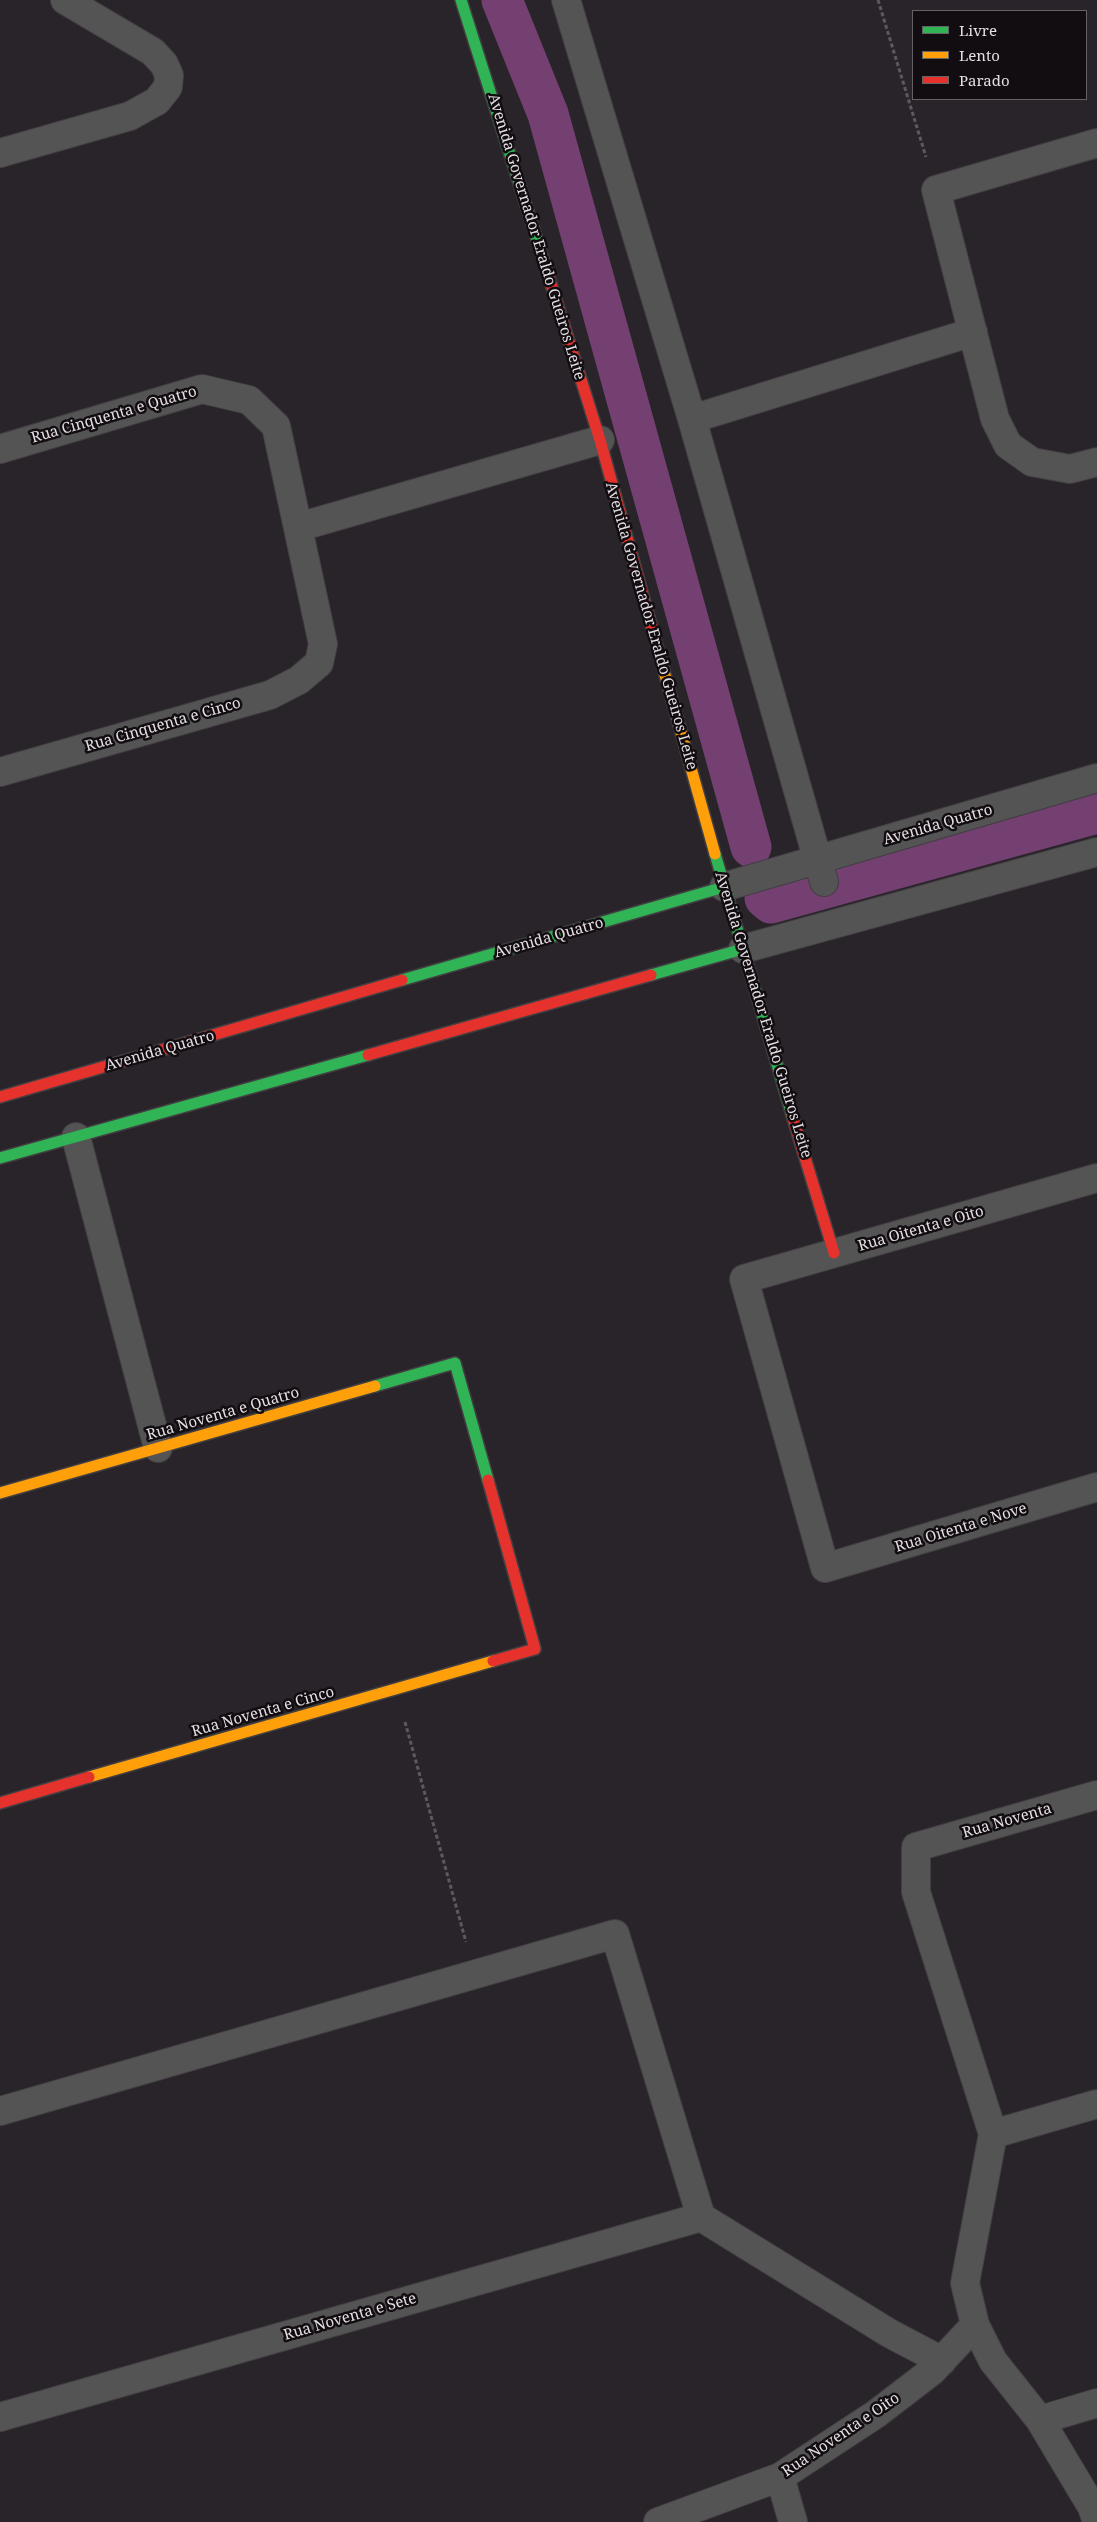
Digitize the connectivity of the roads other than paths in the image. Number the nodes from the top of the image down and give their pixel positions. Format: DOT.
graph roads {
  1 [pos="65,0"];
  2 [pos="461,0"];
  3 [pos="566,0"];
  4 [pos="1097,143"];
  5 [pos="0,153"];
  6 [pos="973,332"];
  7 [pos="692,419"];
  8 [pos="600,440"];
  9 [pos="0,449"];
  10 [pos="1097,462"];
  11 [pos="299,527"];
  12 [pos="319,663"];
  13 [pos="0,772"];
  14 [pos="1097,778"];
  15 [pos="1097,852"];
  16 [pos="823,879"];
  17 [pos="724,887"];
  18 [pos="838,922"];
  19 [pos="743,949"];
  20 [pos="0,1097"];
  21 [pos="76,1136"];
  22 [pos="0,1158"];
  23 [pos="1097,1178"];
  24 [pos="834,1254"];
  25 [pos="158,1448"];
  26 [pos="1097,1487"];
  27 [pos="0,1493"];
  28 [pos="825,1568"];
  29 [pos="535,1649"];
  30 [pos="1097,1795"];
  31 [pos="0,1804"];
  32 [pos="1097,2104"];
  33 [pos="0,2111"];
  34 [pos="993,2134"];
  35 [pos="701,2217"];
  36 [pos="974,2325"];
  37 [pos="942,2361"];
  38 [pos="1097,2403"];
  39 [pos="0,2417"];
  40 [pos="1040,2420"];
  41 [pos="780,2477"];
  42 [pos="658,2522"];
  43 [pos="793,2522"];
  44 [pos="1097,2522"];
  1 -- 5 [label="street"];
  2 -- 8 [label="street, Avenida Governador Eraldo Gueiros Leite"];
  3 -- 7 [label="street"];
  4 -- 6 [label="street"];
  6 -- 7 [label="street"];
  6 -- 10 [label="street"];
  7 -- 16 [label="street"];
  8 -- 11 [label="street"];
  8 -- 17 [label="street, Avenida Governador Eraldo Gueiros Leite"];
  9 -- 11 [label="street, Rua Cinquenta e Quatro"];
  11 -- 12 [label="street, Rua Cinquenta e Quatro"];
  12 -- 13 [label="street, Rua Cinquenta e Cinco"];
  14 -- 16 [label="street, Avenida Quatro"];
  15 -- 18 [label="street"];
  16 -- 17 [label="street, Avenida Quatro"];
  16 -- 18 [label="street"];
  17 -- 19 [label="street, Avenida Governador Eraldo Gueiros Leite"];
  17 -- 20 [label="street, Avenida Quatro"];
  18 -- 19 [label="street"];
  19 -- 21 [label="street"];
  19 -- 24 [label="street, Avenida Governador Eraldo Gueiros Leite"];
  21 -- 22 [label="street"];
  21 -- 25 [label="street"];
  23 -- 24 [label="street, Rua Oitenta e Oito"];
  24 -- 28 [label="street, Rua Oitenta e Oito"];
  25 -- 27 [label="street, Rua Noventa e Quatro"];
  25 -- 29 [label="street, Rua Noventa e Quatro"];
  26 -- 28 [label="street, Rua Oitenta e Nove"];
  29 -- 31 [label="street, Rua Noventa e Cinco"];
  30 -- 34 [label="street, Rua Noventa"];
  32 -- 34 [label="street"];
  33 -- 35 [label="street"];
  34 -- 36 [label="street"];
  35 -- 37 [label="street"];
  35 -- 39 [label="street, Rua Noventa e Sete"];
  36 -- 37 [label="street, Rua Noventa e Oito"];
  36 -- 40 [label="street"];
  37 -- 41 [label="street, Rua Noventa e Oito"];
  38 -- 40 [label="street"];
  40 -- 44 [label="street"];
  41 -- 42 [label="street, Rua Noventa e Oito"];
  41 -- 43 [label="street"];
}
